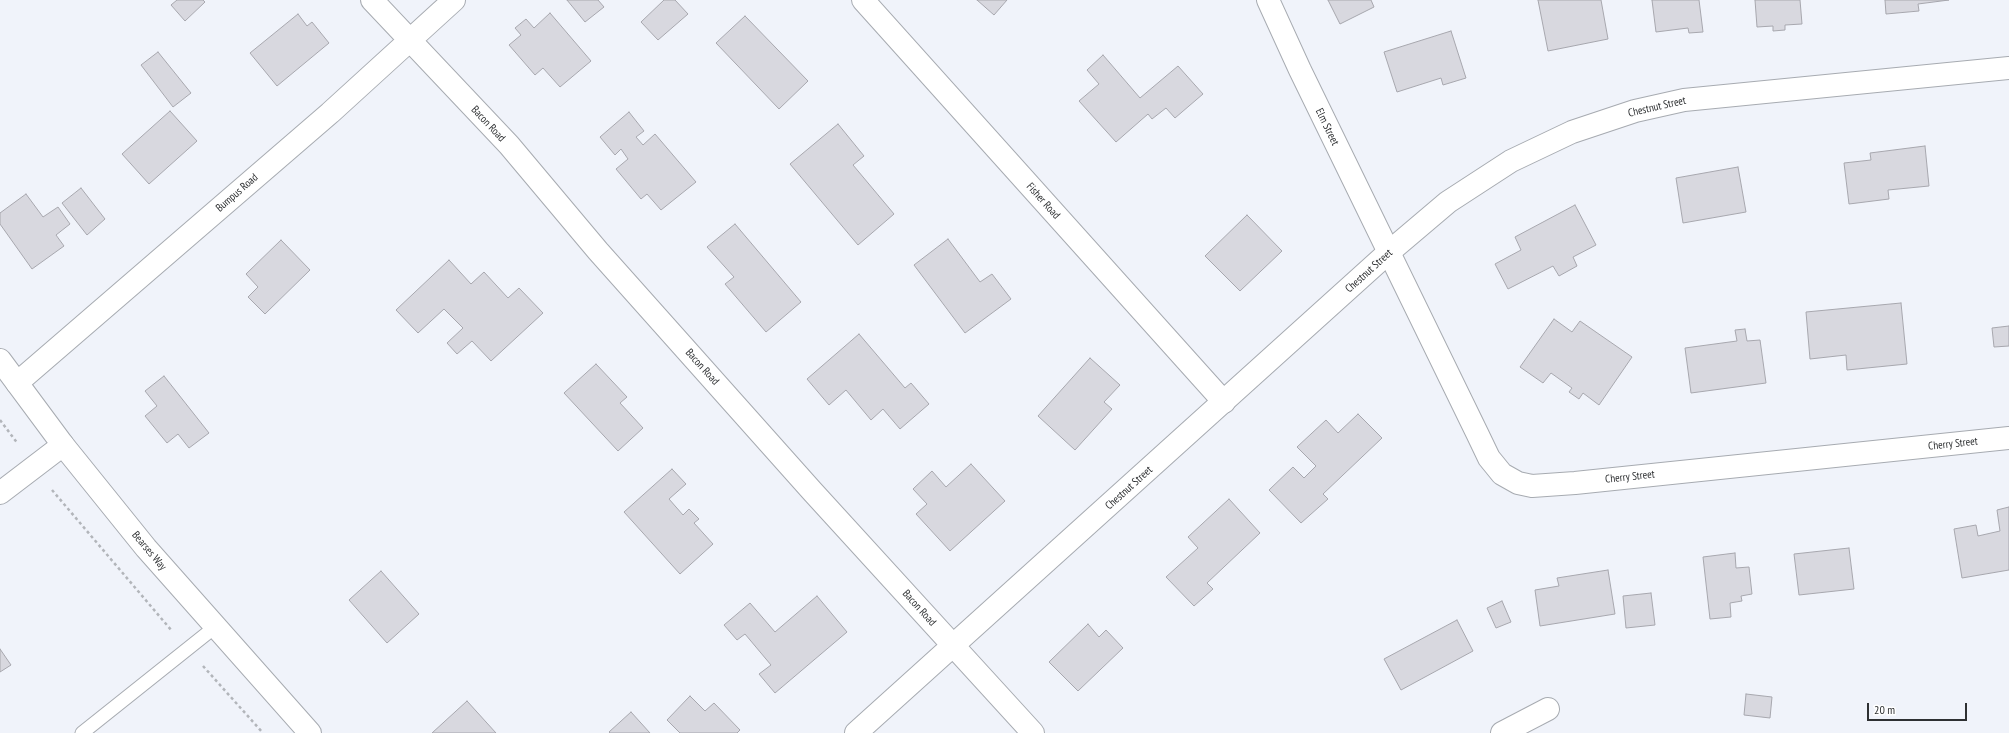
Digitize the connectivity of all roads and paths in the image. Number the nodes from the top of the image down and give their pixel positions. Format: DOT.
graph roads {
  1 [pos="372,0"];
  2 [pos="454,0"];
  3 [pos="863,0"];
  4 [pos="1268,0"];
  5 [pos="410,40"];
  6 [pos="2009,68"];
  7 [pos="1389,252"];
  8 [pos="0,360"];
  9 [pos="17,383"];
  10 [pos="1224,402"];
  11 [pos="0,420"];
  12 [pos="2009,438"];
  13 [pos="17,442"];
  14 [pos="63,446"];
  15 [pos="0,493"];
  16 [pos="55,493"];
  17 [pos="215,627"];
  18 [pos="953,646"];
  19 [pos="187,648"];
  20 [pos="1548,709"];
  21 [pos="82,733"];
  22 [pos="263,733"];
  23 [pos="310,733"];
  24 [pos="856,733"];
  25 [pos="1033,733"];
  26 [pos="1502,733"];
  1 -- 5 [label="street, Bacon Road"];
  2 -- 5 [label="street, Bumpus Road"];
  3 -- 10 [label="street, Fisher Road"];
  4 -- 7 [label="street, Elm Street"];
  5 -- 9 [label="street, Bumpus Road"];
  5 -- 18 [label="street, Bacon Road"];
  6 -- 7 [label="street, Chestnut Street"];
  7 -- 10 [label="street, Chestnut Street"];
  7 -- 12 [label="street, Cherry Street"];
  8 -- 9 [label="street, Bearses Way"];
  9 -- 14 [label="street, Bearses Way"];
  10 -- 18 [label="street, Chestnut Street"];
  11 -- 13 [label="path"];
  14 -- 15 [label="street"];
  14 -- 17 [label="street, Bearses Way"];
  16 -- 19 [label="path"];
  17 -- 19 [label="lane"];
  17 -- 23 [label="street, Bearses Way"];
  18 -- 24 [label="street, Chestnut Street"];
  18 -- 25 [label="street, Bacon Road"];
  19 -- 21 [label="lane"];
  19 -- 22 [label="path"];
  20 -- 26 [label="street"];
}
